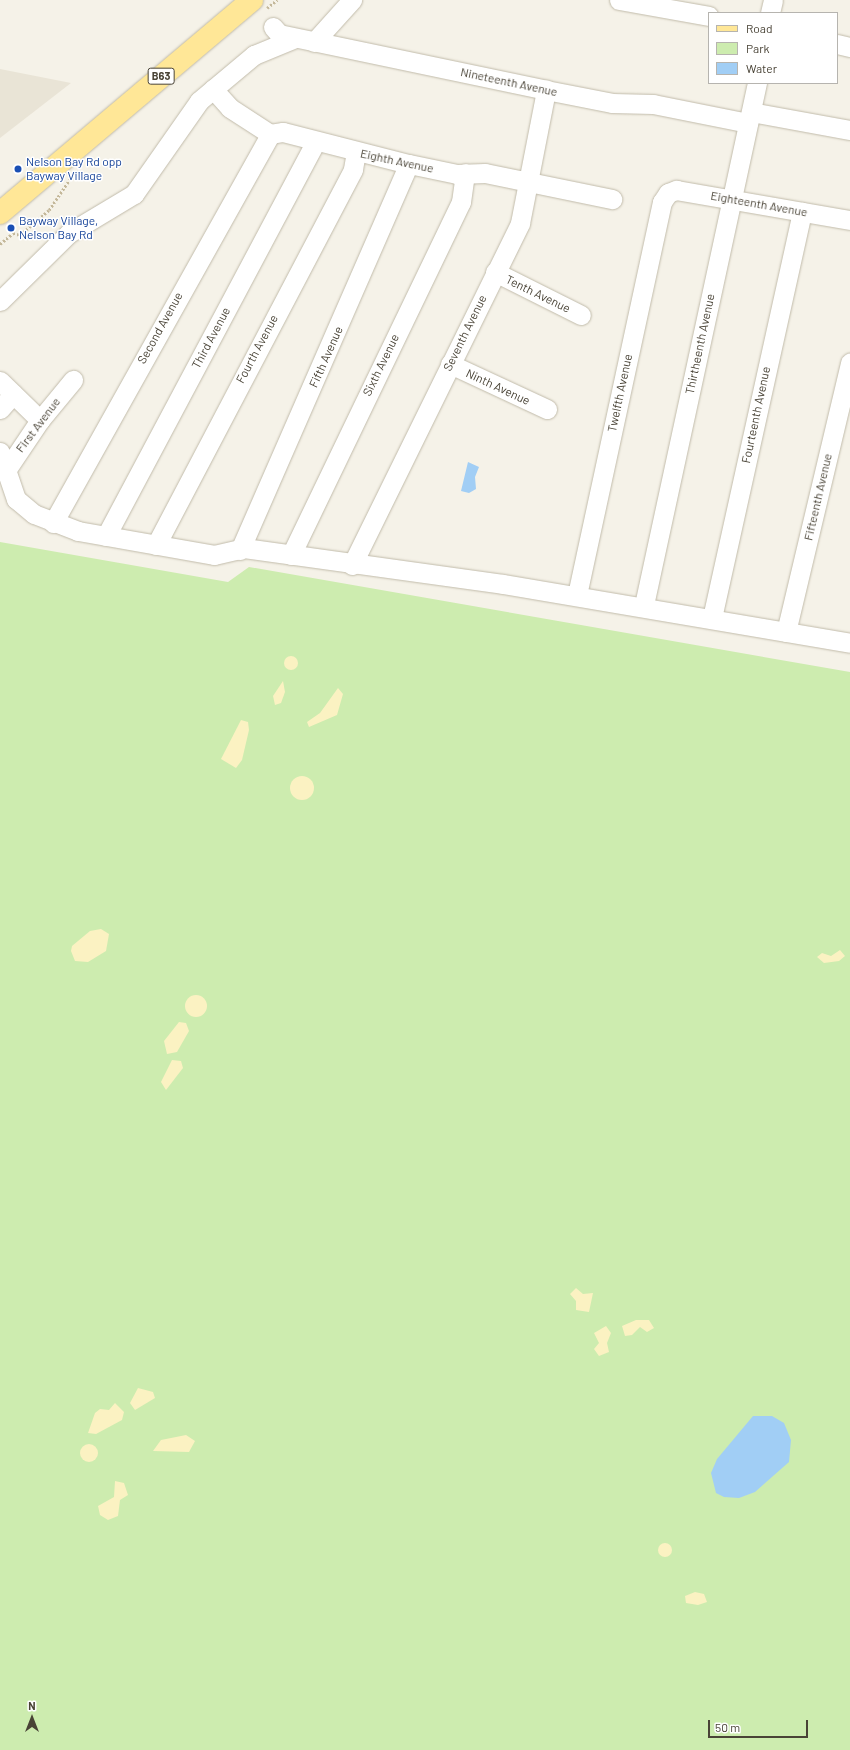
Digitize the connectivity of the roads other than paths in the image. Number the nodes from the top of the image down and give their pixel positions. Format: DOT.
graph roads {
  1 [pos="252,0"];
  2 [pos="352,0"];
  3 [pos="619,0"];
  4 [pos="773,0"];
  5 [pos="770,12"];
  6 [pos="708,16"];
  7 [pos="273,27"];
  8 [pos="295,38"];
  9 [pos="314,42"];
  10 [pos="838,44"];
  11 [pos="850,47"];
  12 [pos="756,84"];
  13 [pos="213,89"];
  14 [pos="546,90"];
  15 [pos="750,118"];
  16 [pos="850,130"];
  17 [pos="270,134"];
  18 [pos="316,141"];
  19 [pos="356,152"];
  20 [pos="409,164"];
  21 [pos="465,173"];
  22 [pos="526,182"];
  23 [pos="668,193"];
  24 [pos="612,199"];
  25 [pos="733,200"];
  26 [pos="802,212"];
  27 [pos="0,213"];
  28 [pos="850,220"];
  29 [pos="495,272"];
  30 [pos="0,301"];
  31 [pos="581,315"];
  32 [pos="850,363"];
  33 [pos="450,364"];
  34 [pos="73,380"];
  35 [pos="7,387"];
  36 [pos="0,409"];
  37 [pos="547,409"];
  38 [pos="40,420"];
  39 [pos="0,452"];
  40 [pos="5,472"];
  41 [pos="53,523"];
  42 [pos="106,536"];
  43 [pos="156,545"];
  44 [pos="240,550"];
  45 [pos="291,555"];
  46 [pos="352,565"];
  47 [pos="577,594"];
  48 [pos="644,606"];
  49 [pos="712,618"];
  50 [pos="786,632"];
  51 [pos="850,643"];
  1 -- 27 [label="main road, B63"];
  2 -- 9 [label="lane"];
  3 -- 6 [label="lane"];
  4 -- 5 [label="lane"];
  7 -- 8 [label="lane, Nineteenth Avenue"];
  8 -- 9 [label="lane, Nineteenth Avenue"];
  8 -- 13 [label="lane"];
  9 -- 14 [label="lane, Nineteenth Avenue"];
  10 -- 11 [label="lane"];
  12 -- 15 [label="lane, Thirtheenth Avenue"];
  13 -- 17 [label="lane"];
  13 -- 30 [label="lane"];
  14 -- 15 [label="lane, Nineteenth Avenue"];
  14 -- 22 [label="lane, Seventh Avenue"];
  15 -- 16 [label="lane, Nineteenth Avenue"];
  15 -- 25 [label="lane, Thirtheenth Avenue"];
  17 -- 18 [label="lane, Eighth Avenue"];
  17 -- 41 [label="lane, Second Avenue"];
  18 -- 19 [label="lane, Eighth Avenue"];
  18 -- 42 [label="lane, Third Avenue"];
  19 -- 20 [label="lane, Eighth Avenue"];
  19 -- 43 [label="lane, Fourth Avenue"];
  20 -- 21 [label="lane, Eighth Avenue"];
  20 -- 44 [label="lane, Fifth Avenue"];
  21 -- 22 [label="lane, Eighth Avenue"];
  21 -- 45 [label="lane, Sixth Avenue"];
  22 -- 24 [label="lane, Eighth Avenue"];
  22 -- 29 [label="lane, Seventh Avenue"];
  23 -- 25 [label="lane, Eighteenth Avenue"];
  23 -- 47 [label="lane, Twelfth Avenue"];
  25 -- 26 [label="lane, Eighteenth Avenue"];
  25 -- 48 [label="lane, Thirtheenth Avenue"];
  26 -- 28 [label="lane, Eighteenth Avenue"];
  26 -- 49 [label="lane, Fourteenth Avenue"];
  29 -- 31 [label="lane, Tenth Avenue"];
  29 -- 33 [label="lane, Seventh Avenue"];
  32 -- 50 [label="lane, Fifteenth Avenue"];
  33 -- 37 [label="lane, Ninth Avenue"];
  33 -- 46 [label="lane, Seventh Avenue"];
  34 -- 38 [label="lane, First Avenue"];
  35 -- 36 [label="lane"];
  35 -- 38 [label="lane"];
  38 -- 40 [label="lane, First Avenue"];
  39 -- 40 [label="lane"];
  40 -- 41 [label="lane"];
  41 -- 42 [label="lane"];
  42 -- 43 [label="lane"];
  43 -- 44 [label="lane"];
  44 -- 45 [label="lane"];
  45 -- 46 [label="lane"];
  46 -- 47 [label="lane"];
  47 -- 48 [label="lane"];
  48 -- 49 [label="lane"];
  49 -- 50 [label="lane"];
  50 -- 51 [label="lane"];
}
